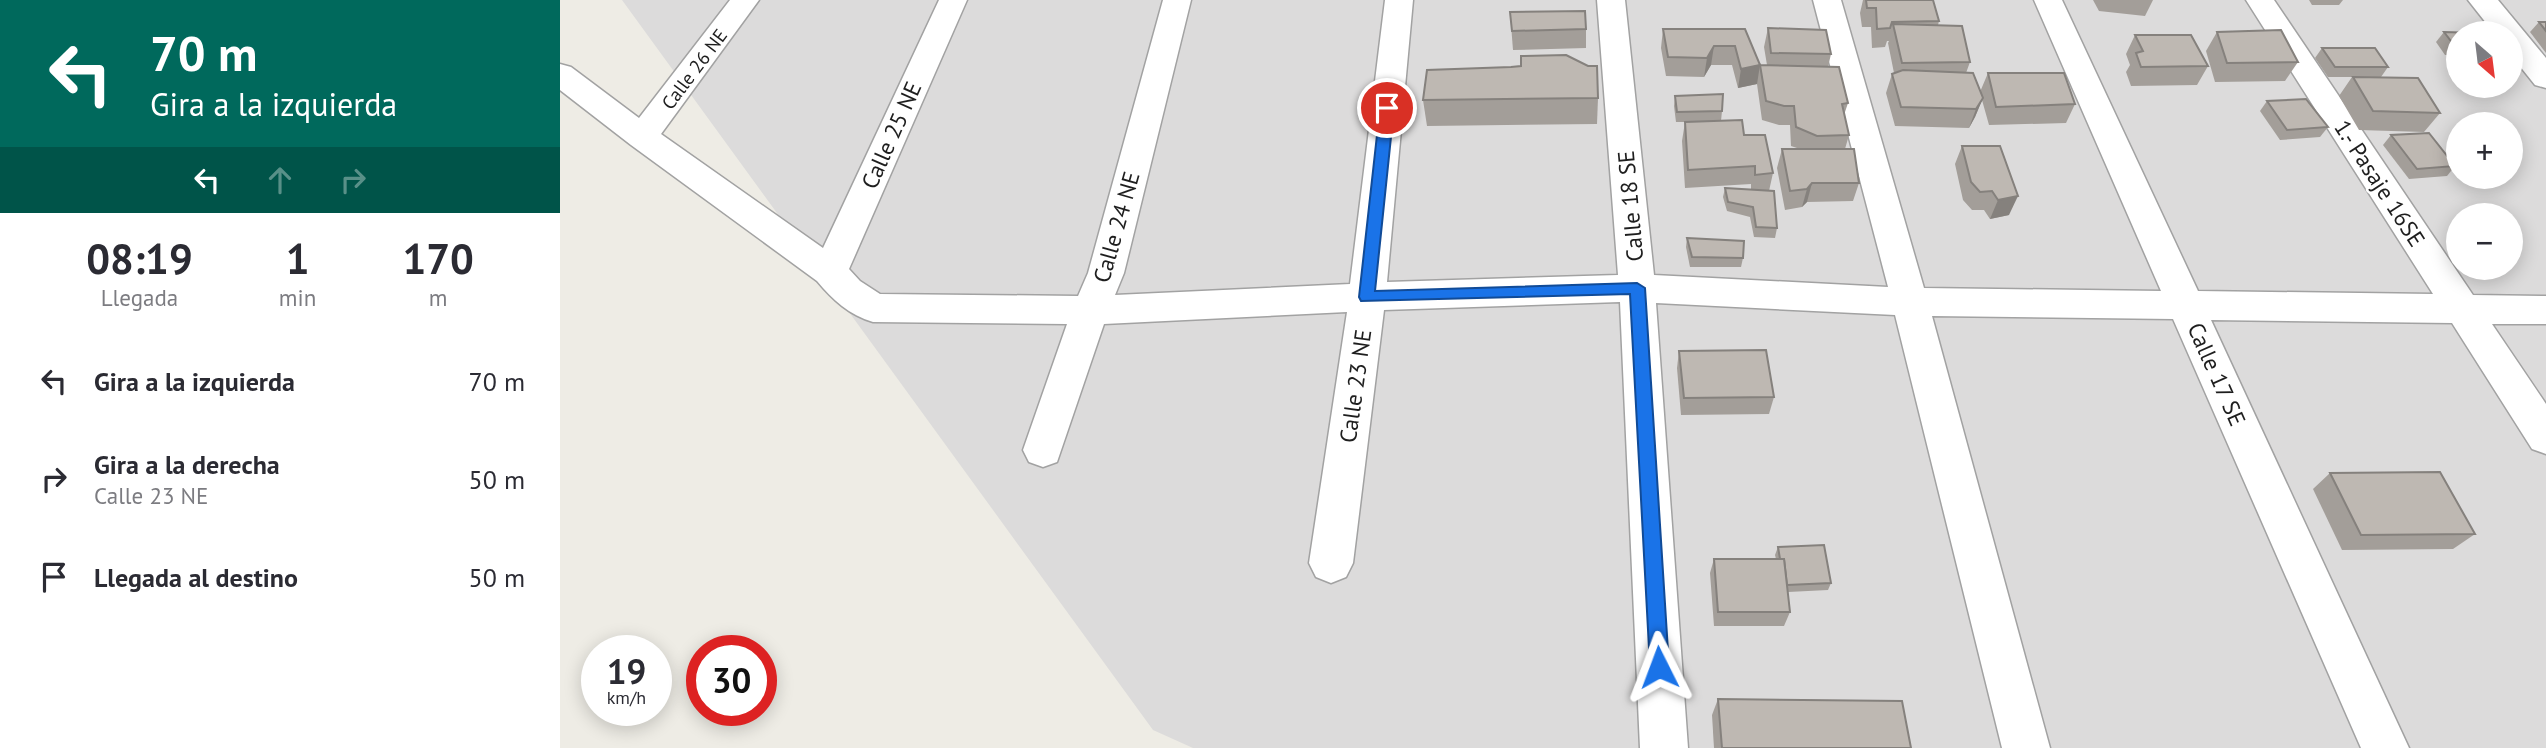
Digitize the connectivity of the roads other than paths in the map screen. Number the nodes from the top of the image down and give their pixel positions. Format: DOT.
graph roads {
  1 [pos="745,0"];
  2 [pos="953,0"];
  3 [pos="1177,0"];
  4 [pos="1399,0"];
  5 [pos="1611,0"];
  6 [pos="1827,0"];
  7 [pos="2048,0"];
  8 [pos="2260,0"];
  9 [pos="2482,0"];
  10 [pos="2499,21"];
  11 [pos="2524,51"];
  12 [pos="560,74"];
  13 [pos="2546,78"];
  14 [pos="642,137"];
  15 [pos="830,271"];
  16 [pos="1637,288"];
  17 [pos="1367,297"];
  18 [pos="1910,302"];
  19 [pos="2186,307"];
  20 [pos="1090,310"];
  21 [pos="2464,310"];
  22 [pos="2546,310"];
  23 [pos="2546,437"];
  24 [pos="1043,450"];
  25 [pos="1331,563"];
  26 [pos="1664,748"];
  27 [pos="2026,748"];
  28 [pos="2385,748"];
  1 -- 14 [label="street, Calle 26 NE"];
  2 -- 15 [label="street, Calle 25 NE"];
  3 -- 20 [label="street, Calle 24 NE"];
  4 -- 17 [label="street, Calle 23 NE"];
  5 -- 16 [label="street, Calle 18 SE"];
  6 -- 18 [label="street"];
  7 -- 19 [label="street, Calle 17 SE"];
  8 -- 21 [label="street, 1.- Pasaje 16SE"];
  9 -- 10 [label="street"];
  11 -- 13 [label="street"];
  12 -- 14 [label="street"];
  14 -- 15 [label="street"];
  15 -- 20 [label="street"];
  16 -- 17 [label="street"];
  16 -- 18 [label="street"];
  16 -- 26 [label="street, Calle 18 SE"];
  17 -- 20 [label="street"];
  17 -- 25 [label="street, Calle 23 NE"];
  18 -- 19 [label="street"];
  18 -- 27 [label="street"];
  19 -- 21 [label="street"];
  19 -- 28 [label="street, Calle 17 SE"];
  20 -- 24 [label="street, Calle 24 NE"];
  21 -- 22 [label="street"];
  21 -- 23 [label="street, 1.- Pasaje 16SE"];
}
